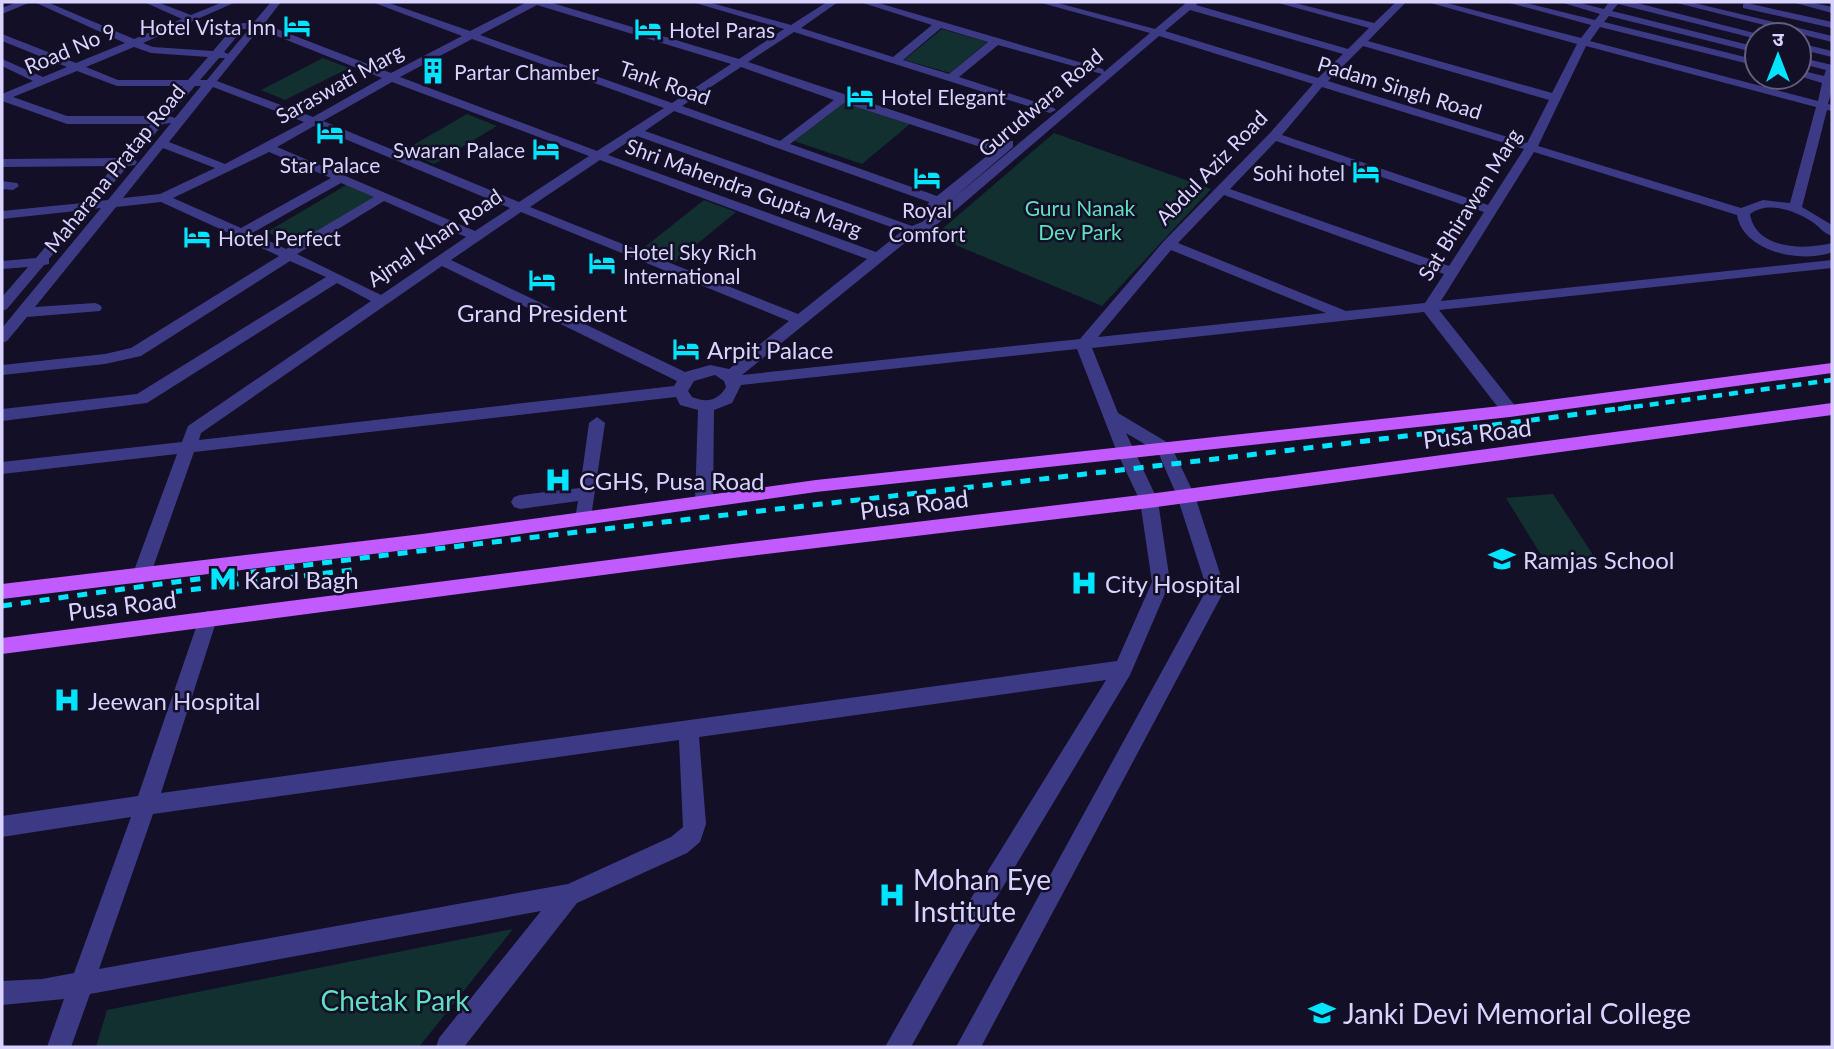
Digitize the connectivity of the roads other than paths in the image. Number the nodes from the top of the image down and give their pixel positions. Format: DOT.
graph roads {
  1 [pos="26,2"];
  2 [pos="39,2"];
  3 [pos="149,2"];
  4 [pos="231,2"];
  5 [pos="276,2"];
  6 [pos="377,2"];
  7 [pos="536,2"];
  8 [pos="697,2"];
  9 [pos="833,2"];
  10 [pos="864,2"];
  11 [pos="1043,2"];
  12 [pos="1280,2"];
  13 [pos="1401,2"];
  14 [pos="1432,2"];
  15 [pos="1451,2"];
  16 [pos="1511,2"];
  17 [pos="1565,2"];
  18 [pos="1614,2"];
  19 [pos="1622,2"];
  20 [pos="1678,2"];
  21 [pos="1797,2"];
  22 [pos="1187,3"];
  23 [pos="1737,4"];
  24 [pos="1832,10"];
  25 [pos="2,11"];
  26 [pos="1607,12"];
  27 [pos="192,19"];
  28 [pos="1599,23"];
  29 [pos="939,24"];
  30 [pos="258,25"];
  31 [pos="1832,25"];
  32 [pos="1376,27"];
  33 [pos="792,28"];
  34 [pos="1151,31"];
  35 [pos="1743,32"];
  36 [pos="472,34"];
  37 [pos="2,37"];
  38 [pos="1832,39"];
  39 [pos="1585,40"];
  40 [pos="996,41"];
  41 [pos="1362,42"];
  42 [pos="132,44"];
  43 [pos="1743,46"];
  44 [pos="1813,49"];
  45 [pos="1350,53"];
  46 [pos="1832,54"];
  47 [pos="216,55"];
  48 [pos="234,55"];
  49 [pos="1743,59"];
  50 [pos="895,61"];
  51 [pos="2,62"];
  52 [pos="740,63"];
  53 [pos="1813,66"];
  54 [pos="74,68"];
  55 [pos="1098,71"];
  56 [pos="1813,73"];
  57 [pos="1832,73"];
  58 [pos="390,78"];
  59 [pos="951,78"];
  60 [pos="42,81"];
  61 [pos="211,83"];
  62 [pos="193,84"];
  63 [pos="1320,84"];
  64 [pos="2,97"];
  65 [pos="1555,98"];
  66 [pos="842,99"];
  67 [pos="1827,102"];
  68 [pos="673,106"];
  69 [pos="1050,110"];
  70 [pos="180,119"];
  71 [pos="163,120"];
  72 [pos="316,121"];
  73 [pos="634,131"];
  74 [pos="1274,136"];
  75 [pos="161,143"];
  76 [pos="783,144"];
  77 [pos="268,147"];
  78 [pos="1530,149"];
  79 [pos="1001,150"];
  80 [pos="597,156"];
  81 [pos="124,162"];
  82 [pos="146,162"];
  83 [pos="2,163"];
  84 [pos="225,168"];
  85 [pos="341,178"];
  86 [pos="1221,190"];
  87 [pos="384,196"];
  88 [pos="163,198"];
  89 [pos="945,203"];
  90 [pos="111,204"];
  91 [pos="86,206"];
  92 [pos="519,207"];
  93 [pos="1795,209"];
  94 [pos="1491,210"];
  95 [pos="1743,213"];
  96 [pos="2,215"];
  97 [pos="912,230"];
  98 [pos="1832,232"];
  99 [pos="241,234"];
  100 [pos="476,236"];
  101 [pos="1169,244"];
  102 [pos="1825,250"];
  103 [pos="288,255"];
  104 [pos="878,258"];
  105 [pos="441,260"];
  106 [pos="65,261"];
  107 [pos="40,262"];
  108 [pos="1832,264"];
  109 [pos="2,265"];
  110 [pos="1453,272"];
  111 [pos="337,277"];
  112 [pos="381,301"];
  113 [pos="2,306"];
  114 [pos="1429,307"];
  115 [pos="95,308"];
  116 [pos="22,313"];
  117 [pos="1343,314"];
  118 [pos="800,320"];
  119 [pos="5,331"];
  120 [pos="1083,345"];
  121 [pos="1832,368"];
  122 [pos="2,370"];
  123 [pos="731,378"];
  124 [pos="683,385"];
  125 [pos="706,406"];
  126 [pos="1832,409"];
  127 [pos="1510,411"];
  128 [pos="2,415"];
  129 [pos="1110,416"];
  130 [pos="597,423"];
  131 [pos="188,446"];
  132 [pos="1164,448"];
  133 [pos="1125,452"];
  134 [pos="2,468"];
  135 [pos="588,493"];
  136 [pos="1186,496"];
  137 [pos="1149,501"];
  138 [pos="520,502"];
  139 [pos="704,502"];
  140 [pos="584,519"];
  141 [pos="141,576"];
  142 [pos="2,592"];
  143 [pos="208,619"];
  144 [pos="2,646"];
  145 [pos="1123,669"];
  146 [pos="688,728"];
  147 [pos="146,805"];
  148 [pos="2,826"];
  149 [pos="569,895"];
  150 [pos="80,983"];
  151 [pos="2,993"];
  152 [pos="59,1047"];
  153 [pos="448,1047"];
  154 [pos="897,1047"];
  155 [pos="968,1047"];
  1 -- 25 [label="street"];
  2 -- 42 [label="street"];
  3 -- 27 [label="street"];
  4 -- 27 [label="street, Road No 9"];
  5 -- 30 [label="street, Maharana Pratap Road"];
  6 -- 36 [label="street, Tank Road"];
  7 -- 36 [label="street, Saraswati Marg"];
  7 -- 52 [label="street"];
  8 -- 33 [label="street"];
  9 -- 33 [label="street, Ajmal Khan Road"];
  10 -- 29 [label="street"];
  11 -- 34 [label="street, Padam Singh Road"];
  12 -- 32 [label="street"];
  13 -- 32 [label="street, Abdul Aziz Road"];
  14 -- 39 [label="street"];
  15 -- 39 [label="street"];
  16 -- 28 [label="street"];
  17 -- 26 [label="street"];
  18 -- 26 [label="street, Sat Bhirawan Marg"];
  19 -- 35 [label="street"];
  20 -- 38 [label="street"];
  21 -- 24 [label="street"];
  22 -- 34 [label="street, Gurudwara Road"];
  22 -- 45 [label="street"];
  23 -- 31 [label="street"];
  26 -- 28 [label="street, Sat Bhirawan Marg"];
  26 -- 43 [label="street"];
  27 -- 42 [label="street, Road No 9"];
  28 -- 39 [label="street, Sat Bhirawan Marg"];
  28 -- 49 [label="street"];
  29 -- 40 [label="street"];
  29 -- 50 [label="street"];
  30 -- 47 [label="street, Maharana Pratap Road"];
  30 -- 48 [label="street, Maharana Pratap Road"];
  30 -- 58 [label="street, Shri Mahendra Gupta Marg"];
  32 -- 41 [label="street, Abdul Aziz Road"];
  33 -- 50 [label="street"];
  33 -- 52 [label="street, Ajmal Khan Road"];
  34 -- 55 [label="street, Gurudwara Road"];
  34 -- 63 [label="street, Padam Singh Road"];
  34 -- 89 [label="street, Gurudwara Road"];
  36 -- 58 [label="street, Saraswati Marg"];
  36 -- 68 [label="street, Tank Road"];
  37 -- 54 [label="street"];
  39 -- 65 [label="street, Sat Bhirawan Marg"];
  39 -- 67 [label="street"];
  40 -- 55 [label="street"];
  40 -- 59 [label="street"];
  41 -- 45 [label="street, Abdul Aziz Road"];
  41 -- 65 [label="street"];
  42 -- 47 [label="street"];
  42 -- 54 [label="street, Road No 9"];
  44 -- 46 [label="street"];
  45 -- 63 [label="street, Abdul Aziz Road"];
  47 -- 48 [label="street"];
  47 -- 62 [label="street, Maharana Pratap Road"];
  48 -- 61 [label="street, Maharana Pratap Road"];
  50 -- 59 [label="street"];
  51 -- 60 [label="street"];
  52 -- 66 [label="street"];
  52 -- 68 [label="street, Ajmal Khan Road"];
  53 -- 57 [label="street"];
  54 -- 60 [label="street, Road No 9"];
  54 -- 62 [label="street"];
  55 -- 69 [label="street, Gurudwara Road"];
  56 -- 57 [label="street"];
  57 -- 67 [label="street"];
  58 -- 72 [label="street, Saraswati Marg"];
  58 -- 80 [label="street, Shri Mahendra Gupta Marg"];
  59 -- 69 [label="street"];
  60 -- 64 [label="street, Road No 9"];
  61 -- 62 [label="street"];
  61 -- 70 [label="street, Maharana Pratap Road"];
  61 -- 72 [label="street"];
  62 -- 71 [label="street, Maharana Pratap Road"];
  63 -- 74 [label="street, Abdul Aziz Road"];
  63 -- 78 [label="street, Padam Singh Road"];
  64 -- 71 [label="street"];
  65 -- 78 [label="street, Sat Bhirawan Marg"];
  66 -- 76 [label="street"];
  66 -- 79 [label="street"];
  67 -- 93 [label="street"];
  68 -- 73 [label="street, Ajmal Khan Road"];
  68 -- 76 [label="street, Tank Road"];
  69 -- 79 [label="street, Gurudwara Road"];
  70 -- 71 [label="street"];
  70 -- 75 [label="street, Maharana Pratap Road"];
  71 -- 81 [label="street, Maharana Pratap Road"];
  72 -- 77 [label="street, Saraswati Marg"];
  72 -- 92 [label="street"];
  73 -- 80 [label="street, Ajmal Khan Road"];
  73 -- 97 [label="street"];
  74 -- 86 [label="street, Abdul Aziz Road"];
  74 -- 94 [label="street"];
  75 -- 82 [label="street, Maharana Pratap Road"];
  75 -- 84 [label="street"];
  76 -- 89 [label="street, Tank Road"];
  77 -- 84 [label="street, Saraswati Marg"];
  77 -- 85 [label="street"];
  78 -- 94 [label="street, Sat Bhirawan Marg"];
  78 -- 95 [label="street, Padam Singh Road"];
  79 -- 89 [label="street, Gurudwara Road"];
  80 -- 92 [label="street, Ajmal Khan Road"];
  80 -- 104 [label="street, Shri Mahendra Gupta Marg"];
  81 -- 82 [label="street"];
  81 -- 83 [label="street"];
  81 -- 91 [label="street, Maharana Pratap Road"];
  82 -- 90 [label="street, Maharana Pratap Road"];
  84 -- 88 [label="street, Saraswati Marg"];
  85 -- 87 [label="street"];
  85 -- 99 [label="street"];
  86 -- 101 [label="street, Abdul Aziz Road"];
  86 -- 110 [label="street"];
  87 -- 100 [label="street"];
  87 -- 103 [label="street"];
  88 -- 90 [label="street, Saraswati Marg"];
  88 -- 99 [label="street"];
  89 -- 97 [label="street, Gurudwara Road"];
  90 -- 91 [label="street, Saraswati Marg"];
  90 -- 106 [label="street, Maharana Pratap Road"];
  91 -- 96 [label="street, Saraswati Marg"];
  91 -- 107 [label="street, Maharana Pratap Road"];
  92 -- 100 [label="street, Ajmal Khan Road"];
  92 -- 118 [label="street"];
  93 -- 95 [label="street"];
  93 -- 98 [label="street"];
  94 -- 110 [label="street, Sat Bhirawan Marg"];
  95 -- 102 [label="street"];
  97 -- 104 [label="street, Gurudwara Road"];
  99 -- 103 [label="street"];
  100 -- 105 [label="street, Ajmal Khan Road"];
  101 -- 117 [label="street"];
  101 -- 120 [label="street, Abdul Aziz Road"];
  102 -- 108 [label="street"];
  103 -- 111 [label="street"];
  103 -- 122 [label="street"];
  104 -- 118 [label="street, Gurudwara Road"];
  105 -- 112 [label="street, Ajmal Khan Road"];
  105 -- 124 [label="street"];
  106 -- 107 [label="street"];
  106 -- 116 [label="street, Maharana Pratap Road"];
  107 -- 109 [label="street"];
  107 -- 113 [label="street, Maharana Pratap Road"];
  108 -- 114 [label="street"];
  110 -- 114 [label="street, Sat Bhirawan Marg"];
  111 -- 112 [label="street"];
  111 -- 128 [label="street"];
  112 -- 131 [label="street, Ajmal Khan Road"];
  114 -- 117 [label="street"];
  114 -- 127 [label="street, Sat Bhirawan Marg"];
  115 -- 116 [label="street"];
  116 -- 119 [label="street, Maharana Pratap Road"];
  117 -- 120 [label="street"];
  118 -- 123 [label="street, Gurudwara Road"];
  120 -- 123 [label="street"];
  120 -- 129 [label="street"];
  121 -- 127 [label="main road, Pusa Road"];
  123 -- 124 [label="street"];
  123 -- 125 [label="street"];
  124 -- 125 [label="street"];
  124 -- 131 [label="street"];
  125 -- 139 [label="street"];
  126 -- 136 [label="main road, Pusa Road"];
  127 -- 132 [label="main road, Pusa Road"];
  129 -- 132 [label="street"];
  129 -- 133 [label="street"];
  130 -- 135 [label="street"];
  131 -- 134 [label="street"];
  131 -- 141 [label="street, Ajmal Khan Road"];
  132 -- 133 [label="main road, Pusa Road"];
  132 -- 136 [label="street"];
  133 -- 137 [label="street"];
  133 -- 139 [label="main road, Pusa Road"];
  135 -- 138 [label="street"];
  135 -- 140 [label="street"];
  136 -- 137 [label="main road, Pusa Road"];
  136 -- 155 [label="street"];
  137 -- 143 [label="main road, Pusa Road"];
  137 -- 145 [label="street"];
  139 -- 140 [label="main road, Pusa Road"];
  140 -- 141 [label="main road, Pusa Road"];
  141 -- 142 [label="main road, Pusa Road"];
  143 -- 144 [label="main road, Pusa Road"];
  143 -- 147 [label="street"];
  145 -- 146 [label="street"];
  145 -- 154 [label="street"];
  146 -- 147 [label="street"];
  146 -- 149 [label="street"];
  147 -- 148 [label="street"];
  147 -- 150 [label="street"];
  149 -- 150 [label="street"];
  149 -- 153 [label="street"];
  150 -- 151 [label="street"];
  150 -- 152 [label="street"];
}
